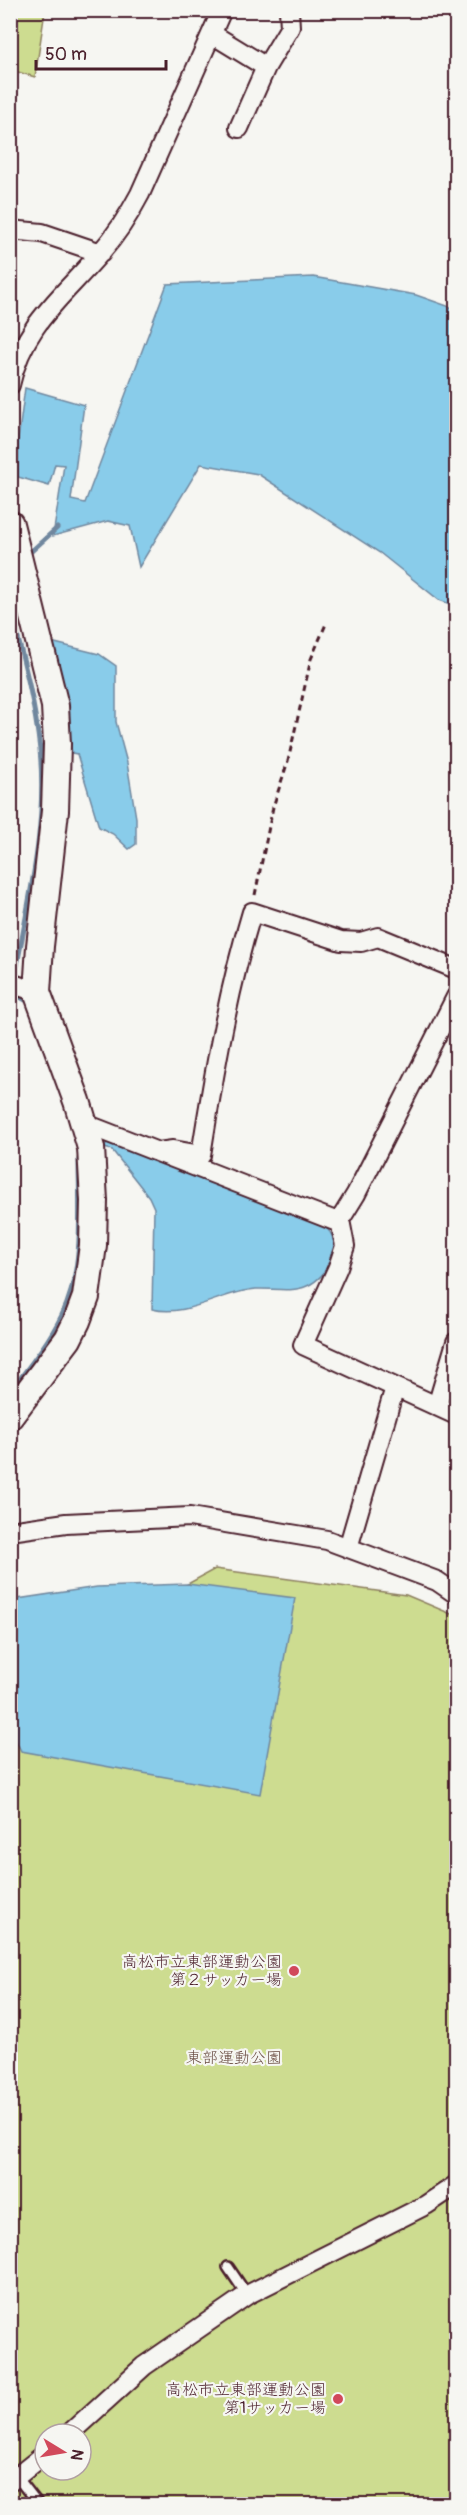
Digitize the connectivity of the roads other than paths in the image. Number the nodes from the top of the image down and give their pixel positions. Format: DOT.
graph roads {
  1 [pos="222,10"];
  2 [pos="289,10"];
  3 [pos="212,34"];
  4 [pos="266,68"];
  5 [pos="239,128"];
  6 [pos="10,230"];
  7 [pos="101,253"];
  8 [pos="10,384"];
  9 [pos="13,537"];
  10 [pos="456,969"];
  11 [pos="10,983"];
  12 [pos="37,992"];
  13 [pos="456,997"];
  14 [pos="83,1123"];
  15 [pos="158,1152"];
  16 [pos="340,1220"];
  17 [pos="456,1342"];
  18 [pos="395,1387"];
  19 [pos="437,1406"];
  20 [pos="12,1410"];
  21 [pos="456,1415"];
  22 [pos="10,1531"];
  23 [pos="348,1548"];
  24 [pos="456,1594"];
  25 [pos="456,2186"];
  26 [pos="228,2267"];
  27 [pos="247,2295"];
  28 [pos="82,2422"];
  29 [pos="33,2464"];
  30 [pos="14,2479"];
  31 [pos="38,2505"];
  1 -- 3 [label="street"];
  2 -- 4 [label="street"];
  3 -- 4 [label="street"];
  3 -- 7 [label="street"];
  4 -- 5 [label="street"];
  6 -- 7 [label="street"];
  7 -- 8 [label="street"];
  9 -- 12 [label="street"];
  10 -- 15 [label="street"];
  11 -- 12 [label="street"];
  12 -- 14 [label="street"];
  13 -- 16 [label="street"];
  14 -- 15 [label="street"];
  14 -- 20 [label="street"];
  15 -- 16 [label="street"];
  16 -- 18 [label="street"];
  17 -- 19 [label="street"];
  18 -- 19 [label="street"];
  18 -- 23 [label="street"];
  19 -- 21 [label="street"];
  22 -- 23 [label="street"];
  23 -- 24 [label="street"];
  25 -- 27 [label="street"];
  26 -- 27 [label="lane"];
  27 -- 28 [label="street"];
  29 -- 30 [label="street"];
  30 -- 31 [label="lane"];
}
